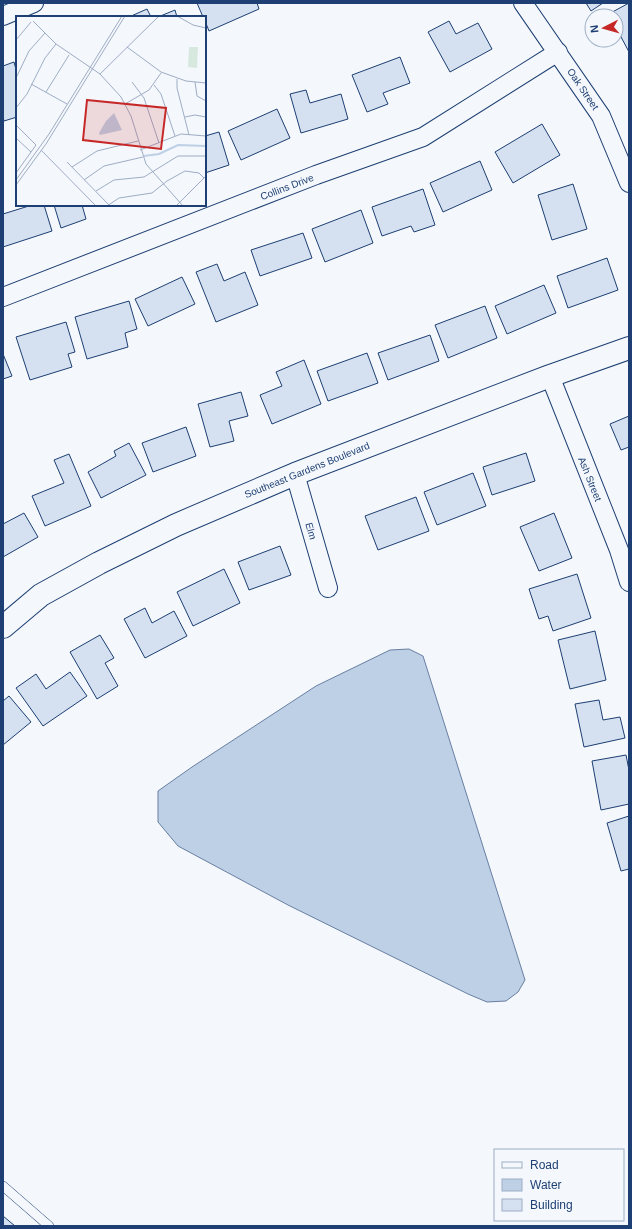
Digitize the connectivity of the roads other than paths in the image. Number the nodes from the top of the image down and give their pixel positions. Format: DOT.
graph roads {
  1 [pos="34,3"];
  2 [pos="523,3"];
  3 [pos="3,16"];
  4 [pos="558,52"];
  5 [pos="629,183"];
  6 [pos="3,297"];
  7 [pos="629,348"];
  8 [pos="550,376"];
  9 [pos="295,474"];
  10 [pos="629,582"];
  11 [pos="328,588"];
  12 [pos="3,627"];
  13 [pos="3,1186"];
  14 [pos="49,1226"];
  1 -- 3 [label="street"];
  2 -- 4 [label="street, Oak Street"];
  4 -- 5 [label="street, Oak Street"];
  4 -- 6 [label="street, Collins Drive"];
  7 -- 8 [label="street, Southeast Gardens Boulevard"];
  8 -- 9 [label="street, Southeast Gardens Boulevard"];
  8 -- 10 [label="street, Ash Street"];
  9 -- 11 [label="street, Elm"];
  9 -- 12 [label="street, Southeast Gardens Boulevard"];
  13 -- 14 [label="lane"];
}
